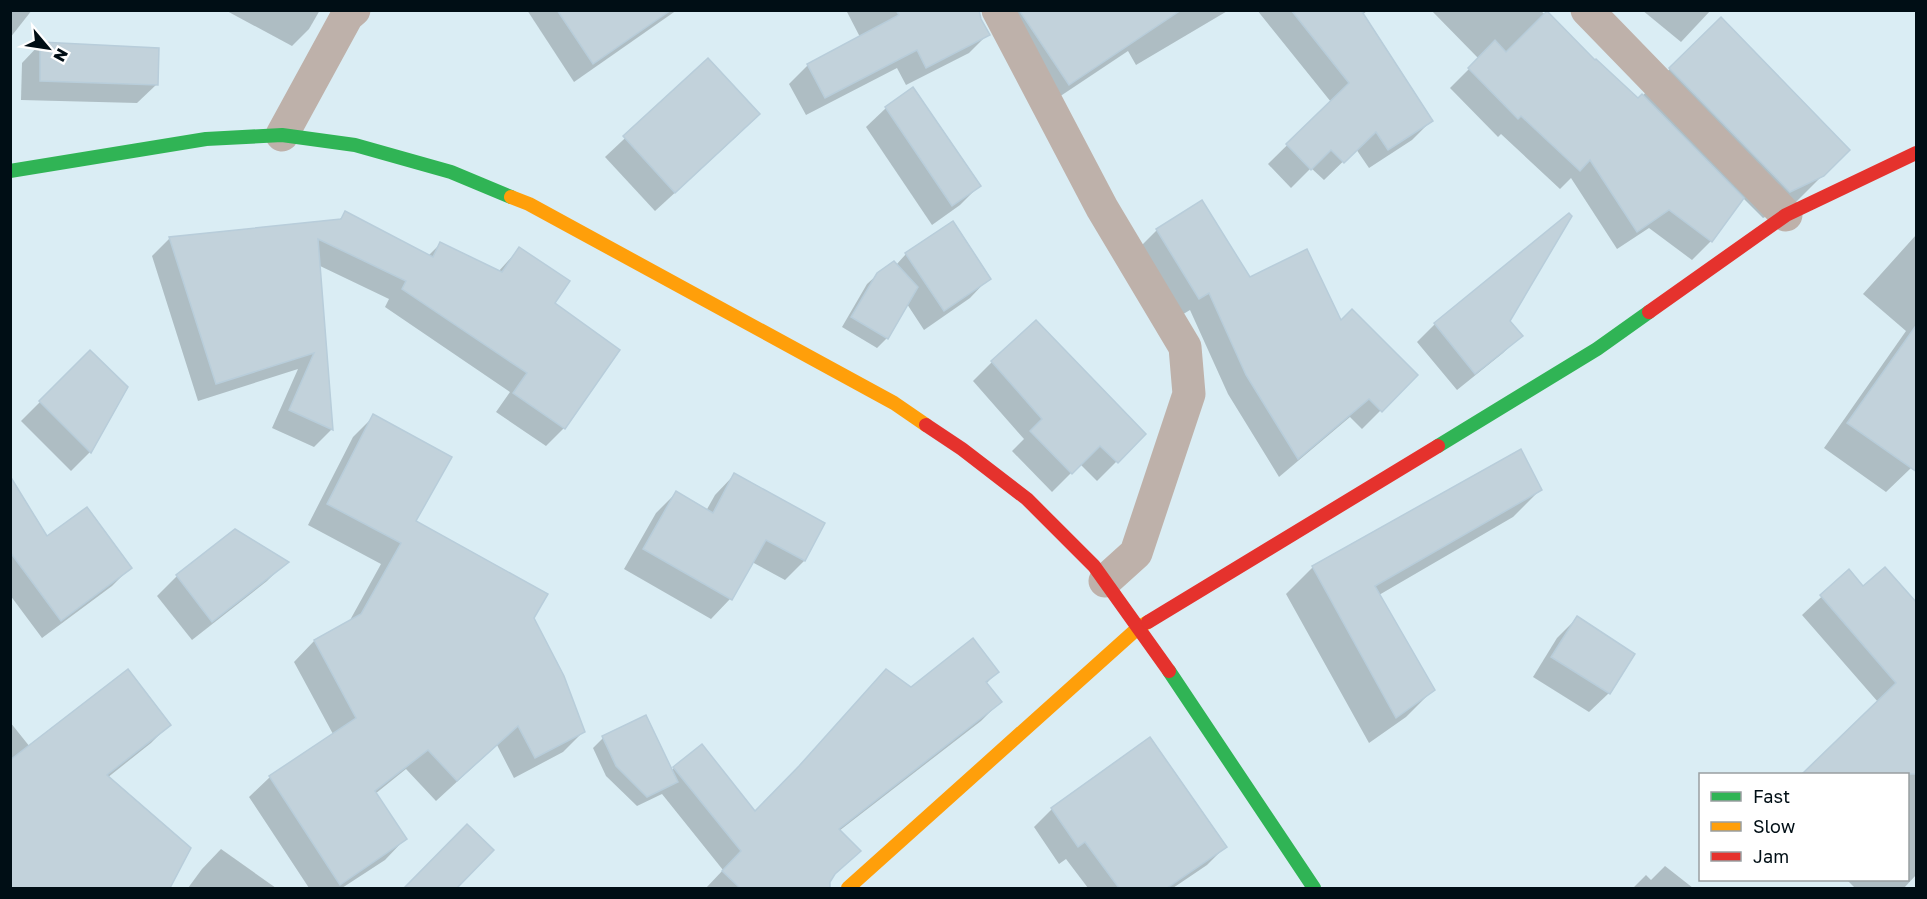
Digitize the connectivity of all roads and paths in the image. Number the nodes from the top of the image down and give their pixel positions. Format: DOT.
graph roads {
  1 [pos="354,10"];
  2 [pos="998,10"];
  3 [pos="1587,10"];
  4 [pos="282,135"];
  5 [pos="1917,153"];
  6 [pos="10,171"];
  7 [pos="1786,215"];
  8 [pos="1105,581"];
  9 [pos="1139,627"];
  10 [pos="848,888"];
  11 [pos="1314,888"];
  1 -- 4 [label="street"];
  2 -- 8 [label="street"];
  3 -- 7 [label="street"];
  4 -- 6 [label="street"];
  4 -- 8 [label="street"];
  5 -- 7 [label="street"];
  7 -- 9 [label="street"];
  8 -- 9 [label="street"];
  9 -- 10 [label="street"];
  9 -- 11 [label="street"];
}
